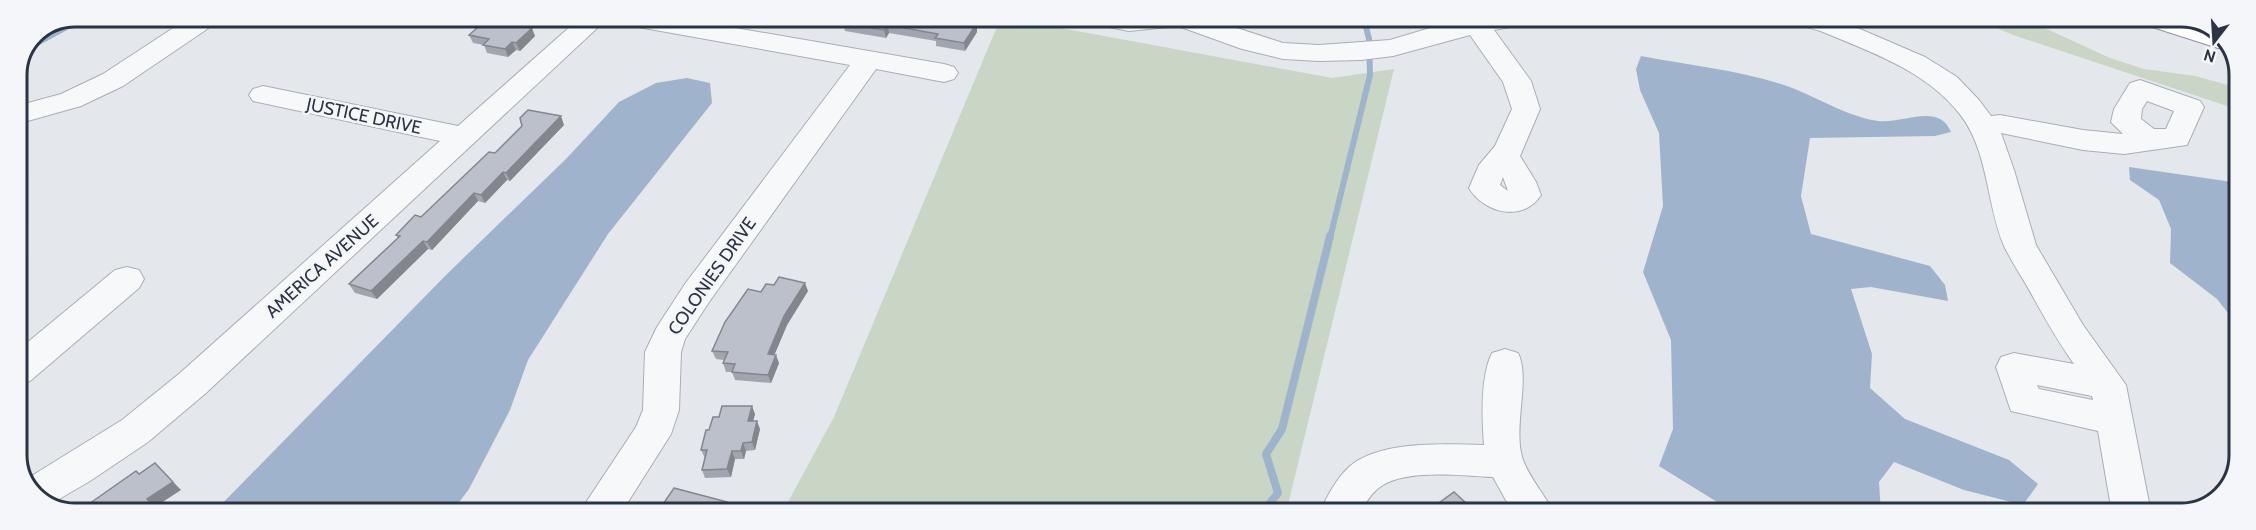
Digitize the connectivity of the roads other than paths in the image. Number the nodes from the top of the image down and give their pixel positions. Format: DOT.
graph roads {
  1 [pos="191,27"];
  2 [pos="585,27"];
  3 [pos="685,27"];
  4 [pos="1205,27"];
  5 [pos="1470,27"];
  6 [pos="1478,27"];
  7 [pos="1833,27"];
  8 [pos="2180,27"];
  9 [pos="2209,36"];
  10 [pos="869,59"];
  11 [pos="944,73"];
  12 [pos="263,95"];
  13 [pos="27,112"];
  14 [pos="1983,126"];
  15 [pos="465,137"];
  16 [pos="2148,139"];
  17 [pos="1504,155"];
  18 [pos="127,279"];
  19 [pos="27,363"];
  20 [pos="1505,363"];
  21 [pos="1503,462"];
  22 [pos="42,490"];
  23 [pos="606,503"];
  24 [pos="1345,503"];
  25 [pos="1528,503"];
  26 [pos="2130,503"];
  1 -- 13 [label="street"];
  2 -- 15 [label="street, AMERICA AVENUE"];
  3 -- 10 [label="street"];
  4 -- 5 [label="street"];
  6 -- 17 [label="street"];
  7 -- 14 [label="street"];
  8 -- 9 [label="highway"];
  10 -- 11 [label="street"];
  10 -- 23 [label="street, COLONIES DRIVE"];
  12 -- 15 [label="street, JUSTICE DRIVE"];
  14 -- 16 [label="street"];
  14 -- 26 [label="street"];
  15 -- 22 [label="street, AMERICA AVENUE"];
  18 -- 19 [label="street"];
  20 -- 21 [label="street"];
  21 -- 24 [label="street"];
  21 -- 25 [label="street"];
}
